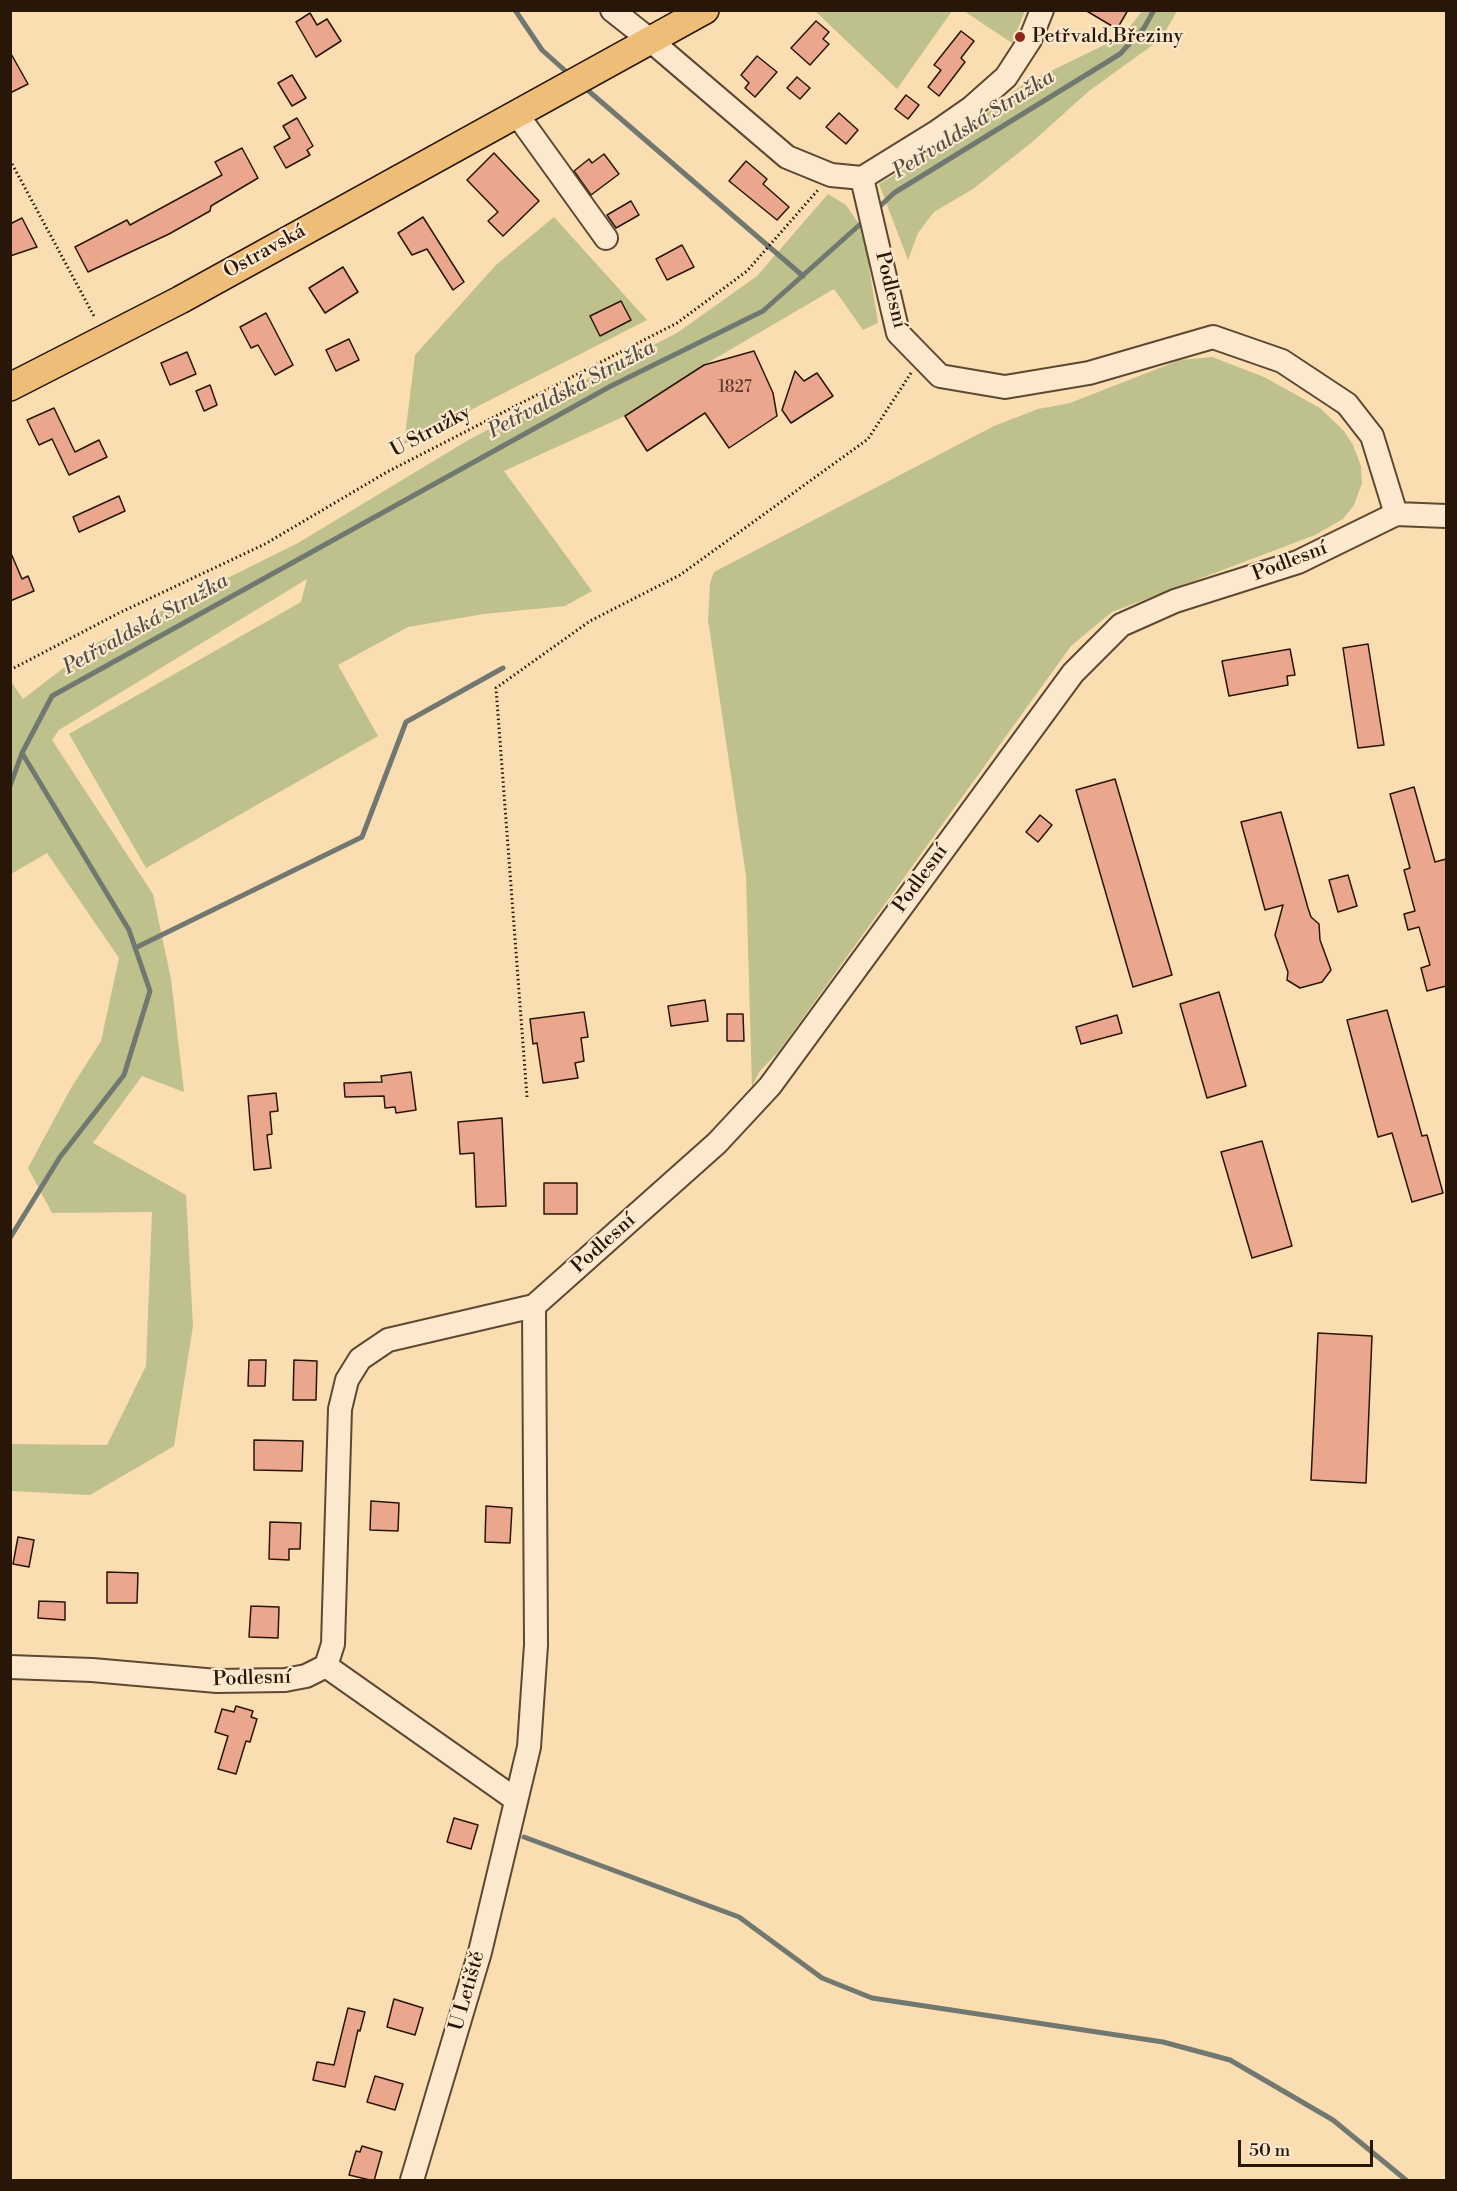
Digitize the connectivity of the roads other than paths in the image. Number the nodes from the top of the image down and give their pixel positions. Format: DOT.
graph roads {
  1 [pos="612,10"];
  2 [pos="705,10"];
  3 [pos="1042,10"];
  4 [pos="650,40"];
  5 [pos="516,113"];
  6 [pos="862,177"];
  7 [pos="606,238"];
  8 [pos="10,387"];
  9 [pos="1396,514"];
  10 [pos="1446,516"];
  11 [pos="534,1306"];
  12 [pos="326,1666"];
  13 [pos="10,1667"];
  14 [pos="515,1799"];
  15 [pos="412,2181"];
  1 -- 4 [label="street"];
  2 -- 4 [label="main road, Ostravská"];
  3 -- 6 [label="street"];
  4 -- 5 [label="main road, Ostravská"];
  4 -- 6 [label="street"];
  5 -- 7 [label="street"];
  5 -- 8 [label="main road, Ostravská"];
  6 -- 9 [label="street, Podlesní"];
  9 -- 10 [label="street"];
  9 -- 11 [label="street, Podlesní"];
  11 -- 12 [label="street, Podlesní"];
  11 -- 14 [label="street, U Letiště"];
  12 -- 13 [label="street, Podlesní"];
  12 -- 14 [label="street"];
  14 -- 15 [label="street, U Letiště"];
}
